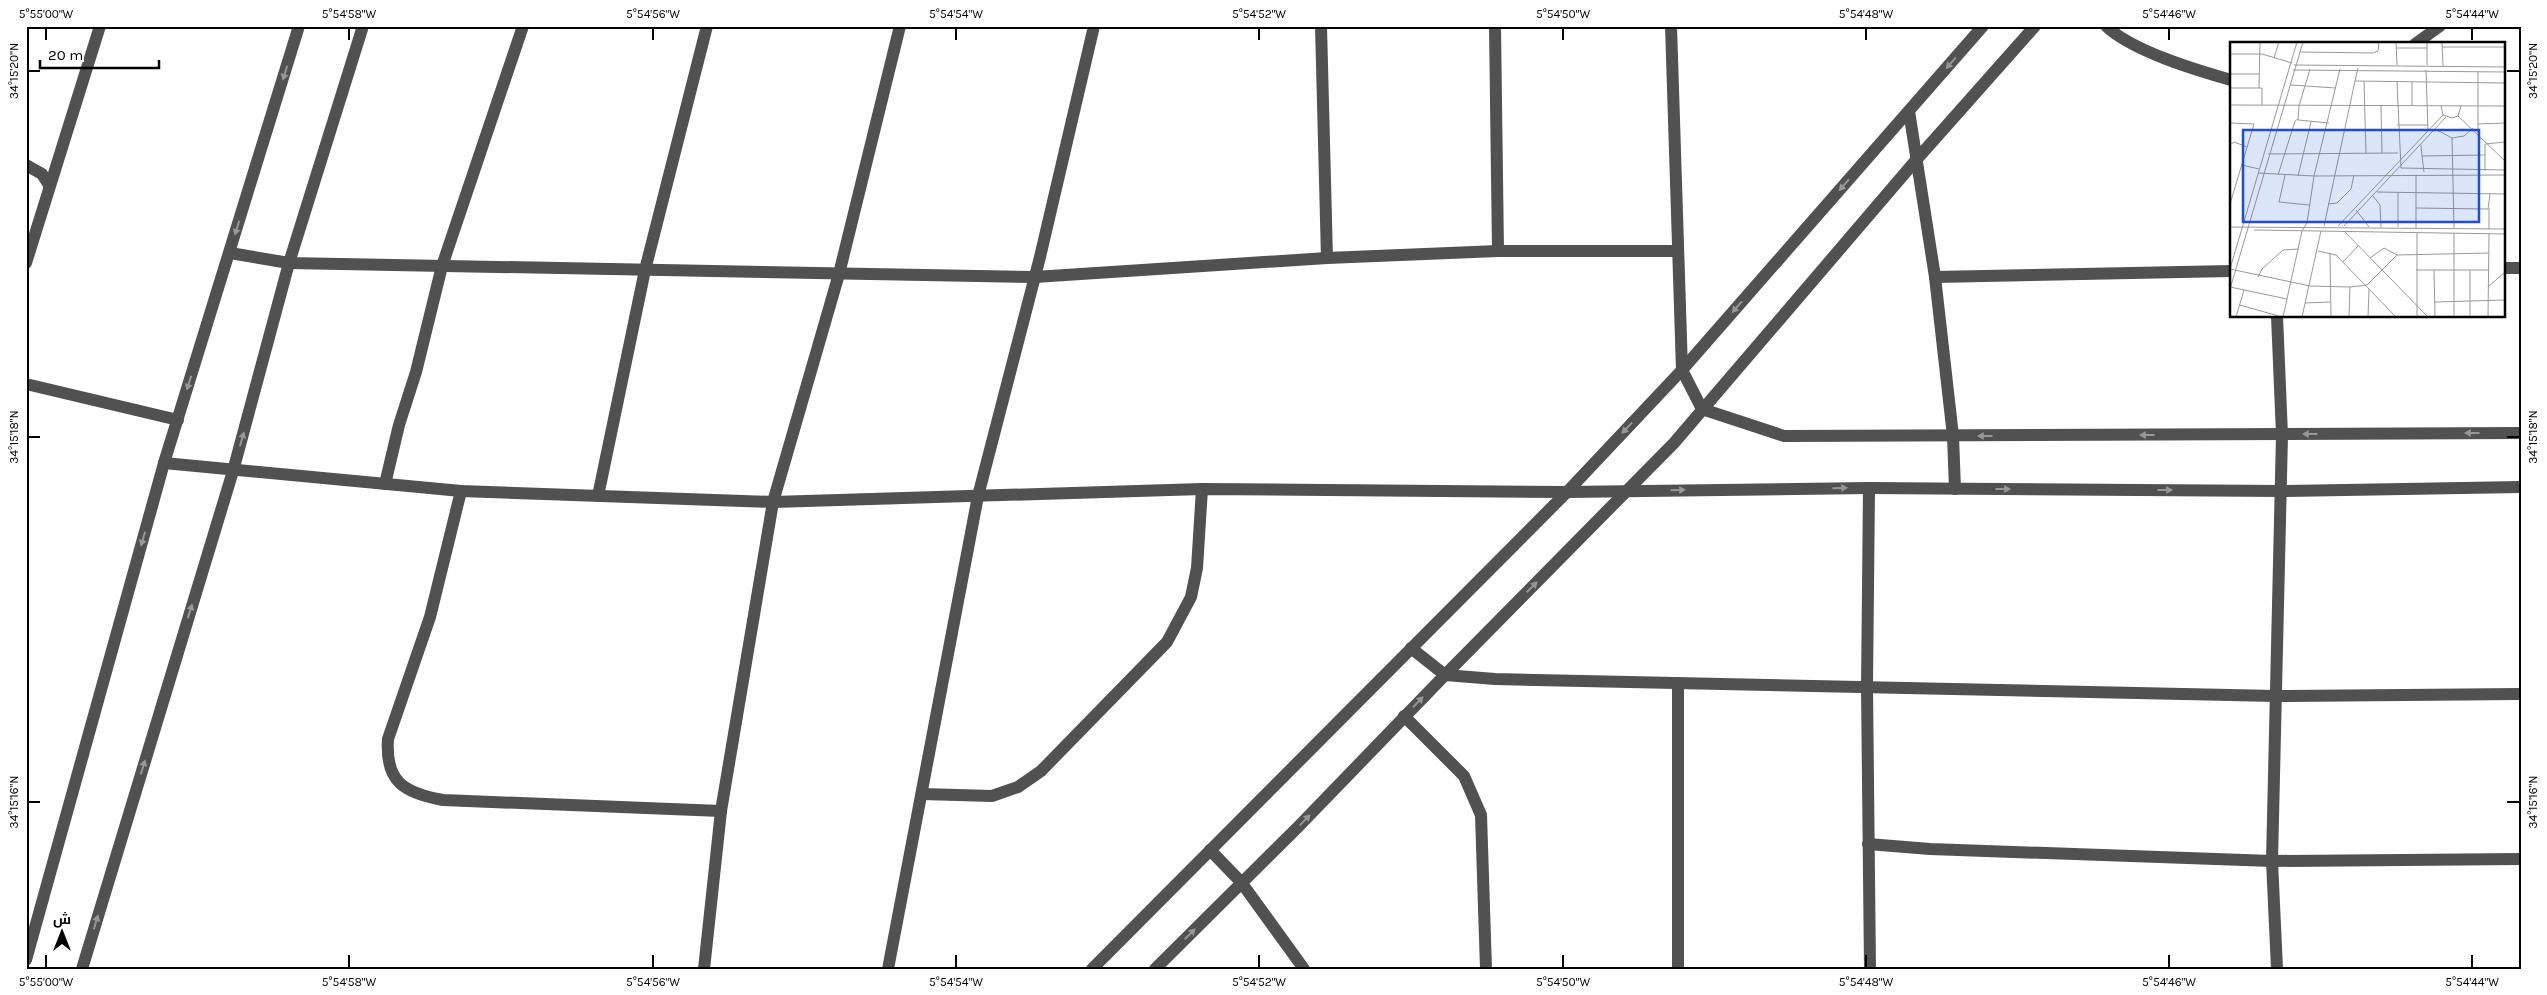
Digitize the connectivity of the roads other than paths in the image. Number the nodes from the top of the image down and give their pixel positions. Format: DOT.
graph roads {
  1 [pos="100,26"];
  2 [pos="300,26"];
  3 [pos="363,26"];
  4 [pos="523,26"];
  5 [pos="707,26"];
  6 [pos="900,26"];
  7 [pos="1094,26"];
  8 [pos="1321,26"];
  9 [pos="1494,26"];
  10 [pos="1671,26"];
  11 [pos="1983,26"];
  12 [pos="2036,26"];
  13 [pos="2106,26"];
  14 [pos="2440,26"];
  15 [pos="2417,42"];
  16 [pos="2230,80"];
  17 [pos="1909,110"];
  18 [pos="1917,159"];
  19 [pos="26,165"];
  20 [pos="49,186"];
  21 [pos="1498,250"];
  22 [pos="1678,250"];
  23 [pos="230,252"];
  24 [pos="1327,258"];
  25 [pos="26,263"];
  26 [pos="289,263"];
  27 [pos="442,266"];
  28 [pos="2504,268"];
  29 [pos="2521,268"];
  30 [pos="645,270"];
  31 [pos="2230,271"];
  32 [pos="839,274"];
  33 [pos="1035,277"];
  34 [pos="1935,277"];
  35 [pos="2276,318"];
  36 [pos="1682,370"];
  37 [pos="26,384"];
  38 [pos="1702,409"];
  39 [pos="178,420"];
  40 [pos="2521,433"];
  41 [pos="2282,435"];
  42 [pos="1953,436"];
  43 [pos="164,463"];
  44 [pos="233,471"];
  45 [pos="385,484"];
  46 [pos="2521,487"];
  47 [pos="1869,488"];
  48 [pos="1202,489"];
  49 [pos="1954,489"];
  50 [pos="461,490"];
  51 [pos="1629,490"];
  52 [pos="2281,490"];
  53 [pos="1567,492"];
  54 [pos="598,496"];
  55 [pos="978,496"];
  56 [pos="773,502"];
  57 [pos="1411,648"];
  58 [pos="1445,675"];
  59 [pos="1678,683"];
  60 [pos="1867,687"];
  61 [pos="2521,694"];
  62 [pos="2276,696"];
  63 [pos="1404,716"];
  64 [pos="922,794"];
  65 [pos="721,811"];
  66 [pos="1868,844"];
  67 [pos="1210,850"];
  68 [pos="2521,859"];
  69 [pos="2272,861"];
  70 [pos="1241,882"];
  71 [pos="26,960"];
  72 [pos="82,969"];
  73 [pos="704,969"];
  74 [pos="888,969"];
  75 [pos="1092,969"];
  76 [pos="1155,969"];
  77 [pos="1304,969"];
  78 [pos="1486,969"];
  79 [pos="1678,969"];
  80 [pos="1870,969"];
  81 [pos="2277,969"];
  1 -- 20 [label="street"];
  2 -- 23 [label="street, one-way"];
  3 -- 26 [label="street"];
  4 -- 27 [label="street"];
  5 -- 30 [label="street"];
  6 -- 32 [label="street"];
  7 -- 33 [label="street"];
  8 -- 24 [label="street"];
  9 -- 21 [label="street"];
  10 -- 22 [label="street"];
  11 -- 17 [label="street, one-way"];
  12 -- 18 [label="street"];
  13 -- 16 [label="street"];
  14 -- 15 [label="street"];
  17 -- 18 [label="street"];
  17 -- 36 [label="street, one-way"];
  18 -- 34 [label="street"];
  18 -- 38 [label="street"];
  19 -- 20 [label="street"];
  20 -- 25 [label="street"];
  21 -- 22 [label="street"];
  21 -- 24 [label="street"];
  22 -- 36 [label="street"];
  23 -- 26 [label="street"];
  23 -- 39 [label="street, one-way"];
  24 -- 33 [label="street"];
  26 -- 27 [label="street"];
  44 -- 26 [label="street, one-way"];
  27 -- 30 [label="street"];
  27 -- 45 [label="street"];
  28 -- 29 [label="street"];
  30 -- 32 [label="street"];
  30 -- 54 [label="street"];
  31 -- 34 [label="street"];
  32 -- 33 [label="street"];
  32 -- 56 [label="street"];
  33 -- 55 [label="street"];
  34 -- 42 [label="street"];
  35 -- 41 [label="street"];
  36 -- 38 [label="street"];
  36 -- 53 [label="street, one-way"];
  37 -- 39 [label="street"];
  38 -- 42 [label="street"];
  38 -- 51 [label="street"];
  39 -- 43 [label="street"];
  40 -- 41 [label="street, one-way"];
  41 -- 42 [label="street, one-way"];
  41 -- 52 [label="street"];
  42 -- 49 [label="street"];
  43 -- 44 [label="street"];
  43 -- 71 [label="street, one-way"];
  44 -- 45 [label="street"];
  72 -- 44 [label="street, one-way"];
  45 -- 50 [label="street"];
  46 -- 52 [label="street"];
  47 -- 49 [label="street"];
  51 -- 47 [label="street, one-way"];
  47 -- 60 [label="street"];
  48 -- 53 [label="street"];
  48 -- 55 [label="street"];
  48 -- 64 [label="street"];
  49 -- 52 [label="street, one-way"];
  50 -- 54 [label="street"];
  50 -- 65 [label="street"];
  51 -- 53 [label="street"];
  58 -- 51 [label="street, one-way"];
  52 -- 62 [label="street"];
  53 -- 57 [label="street"];
  54 -- 56 [label="street"];
  55 -- 56 [label="street"];
  55 -- 64 [label="street"];
  56 -- 65 [label="street"];
  57 -- 58 [label="street"];
  57 -- 67 [label="street"];
  58 -- 59 [label="street"];
  63 -- 58 [label="street, one-way"];
  59 -- 60 [label="street"];
  59 -- 79 [label="street"];
  60 -- 62 [label="street"];
  60 -- 66 [label="street"];
  61 -- 62 [label="street"];
  62 -- 69 [label="street"];
  70 -- 63 [label="street, one-way"];
  63 -- 78 [label="street"];
  64 -- 74 [label="street"];
  65 -- 73 [label="street"];
  66 -- 69 [label="street"];
  66 -- 80 [label="street"];
  67 -- 70 [label="street"];
  67 -- 75 [label="street"];
  68 -- 69 [label="street"];
  69 -- 81 [label="street"];
  76 -- 70 [label="street, one-way"];
  70 -- 77 [label="street"];
}
